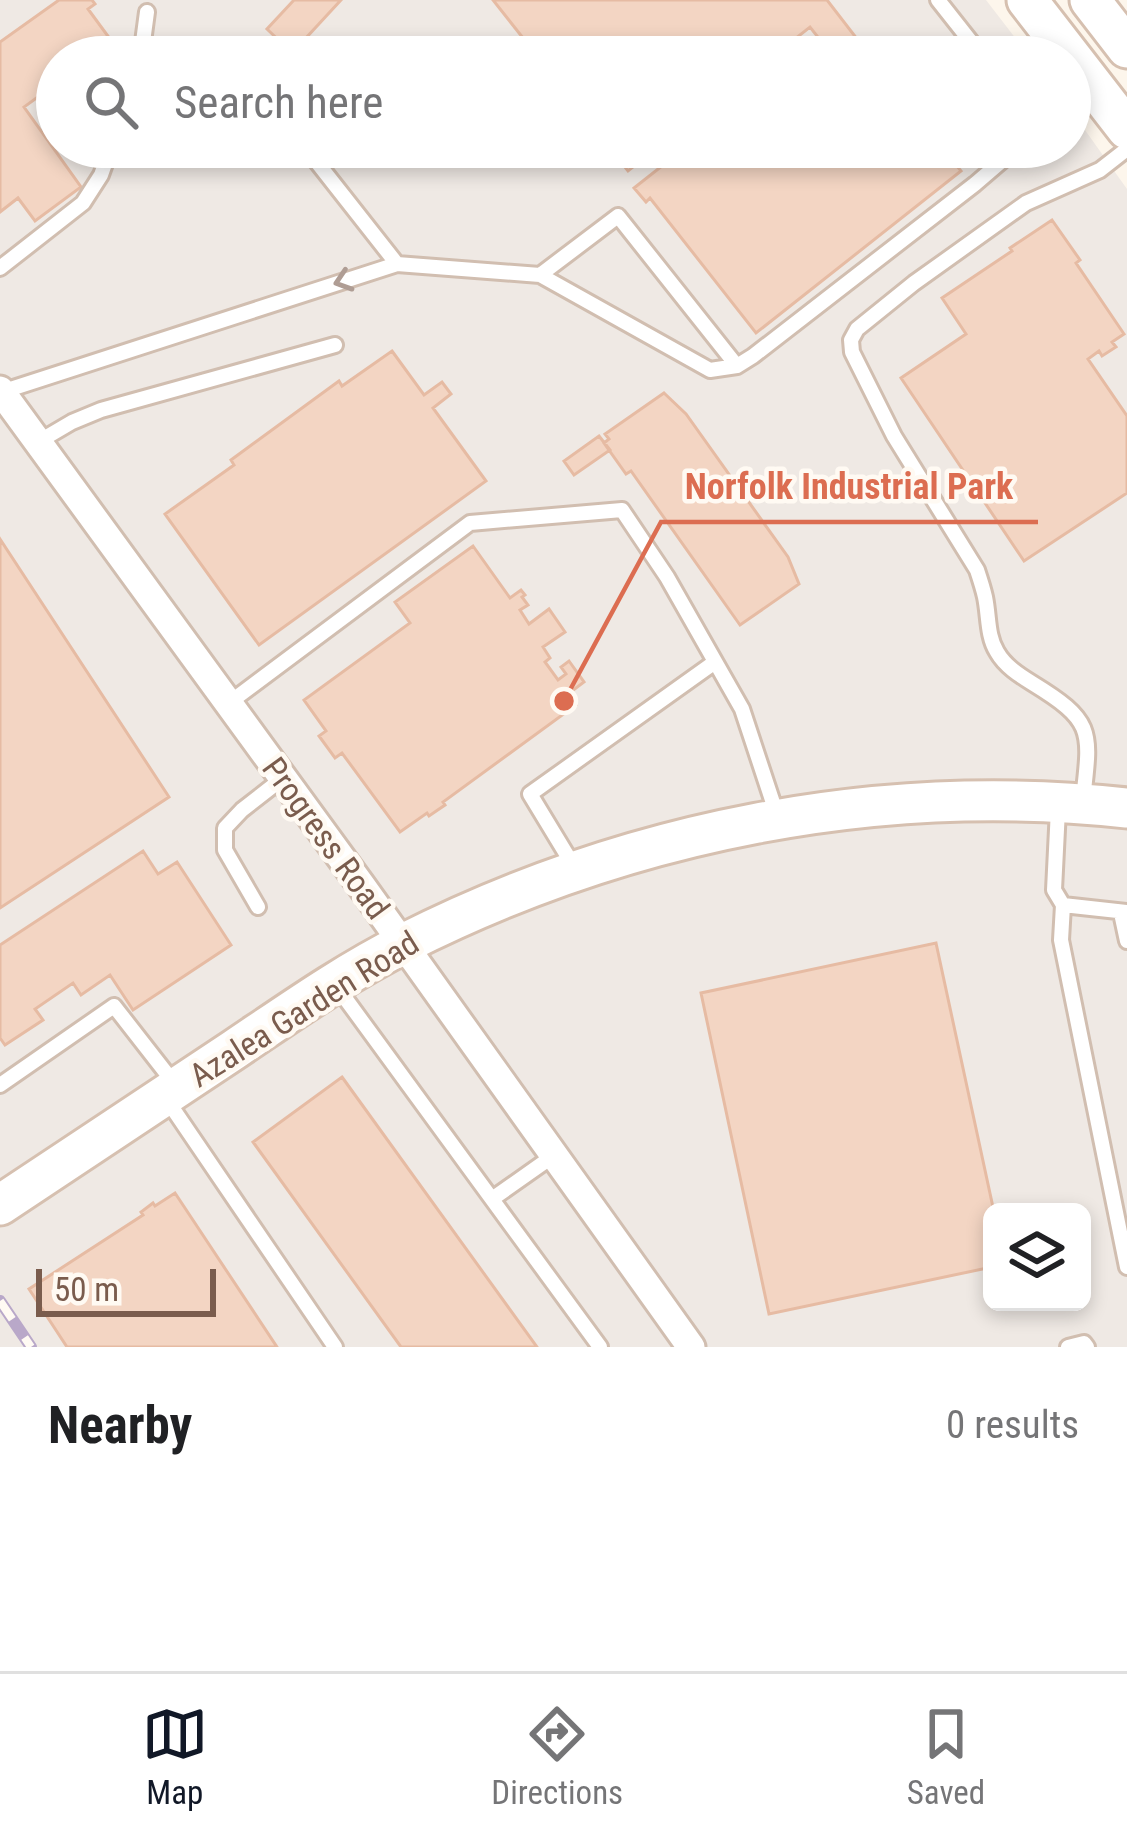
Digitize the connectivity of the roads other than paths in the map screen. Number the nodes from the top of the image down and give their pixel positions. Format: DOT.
graph roads {
  1 [pos="938,0"];
  2 [pos="1027,0"];
  3 [pos="1090,0"];
  4 [pos="148,12"];
  5 [pos="144,36"];
  6 [pos="966,36"];
  7 [pos="1044,36"];
  8 [pos="1127,48"];
  9 [pos="1091,92"];
  10 [pos="1127,129"];
  11 [pos="1127,149"];
  12 [pos="104,168"];
  13 [pos="322,168"];
  14 [pos="993,168"];
  15 [pos="397,264"];
  16 [pos="0,268"];
  17 [pos="540,275"];
  18 [pos="335,345"];
  19 [pos="737,366"];
  20 [pos="3,398"];
  21 [pos="38,442"];
  22 [pos="715,662"];
  23 [pos="229,704"];
  24 [pos="283,778"];
  25 [pos="1070,802"];
  26 [pos="1127,808"];
  27 [pos="778,818"];
  28 [pos="576,869"];
  29 [pos="1064,905"];
  30 [pos="258,907"];
  31 [pos="1124,912"];
  32 [pos="1127,941"];
  33 [pos="403,944"];
  34 [pos="334,982"];
  35 [pos="0,1085"];
  36 [pos="171,1091"];
  37 [pos="553,1156"];
  38 [pos="3,1197"];
  39 [pos="492,1199"];
  40 [pos="1127,1267"];
  41 [pos="681,1340"];
  42 [pos="335,1347"];
  43 [pos="600,1347"];
  44 [pos="1068,1347"];
  45 [pos="1087,1347"];
  1 -- 6 [label="lane"];
  2 -- 7 [label="main road"];
  3 -- 8 [label="main road"];
  4 -- 5 [label="lane"];
  9 -- 10 [label="main road"];
  11 -- 25 [label="lane"];
  12 -- 16 [label="lane"];
  13 -- 15 [label="lane"];
  14 -- 19 [label="lane"];
  15 -- 17 [label="lane"];
  15 -- 20 [label="lane, one-way"];
  17 -- 19 [label="lane"];
  17 -- 19 [label="lane"];
  18 -- 21 [label="lane"];
  20 -- 21 [label="street, Progress Road"];
  21 -- 23 [label="street, Progress Road"];
  22 -- 23 [label="lane"];
  22 -- 27 [label="lane"];
  22 -- 28 [label="lane"];
  23 -- 24 [label="street, Progress Road"];
  24 -- 30 [label="lane"];
  24 -- 33 [label="street, Progress Road"];
  25 -- 26 [label="main road, Azalea Garden Road"];
  25 -- 27 [label="main road, Azalea Garden Road"];
  25 -- 29 [label="lane"];
  27 -- 28 [label="main road, Azalea Garden Road"];
  28 -- 33 [label="main road, Azalea Garden Road"];
  29 -- 31 [label="lane"];
  29 -- 40 [label="lane"];
  31 -- 32 [label="lane"];
  33 -- 34 [label="main road, Azalea Garden Road"];
  33 -- 37 [label="street, Progress Road"];
  34 -- 36 [label="main road, Azalea Garden Road"];
  34 -- 39 [label="lane"];
  35 -- 36 [label="lane"];
  36 -- 38 [label="main road, Azalea Garden Road"];
  36 -- 42 [label="lane"];
  37 -- 39 [label="lane"];
  37 -- 41 [label="street, Progress Road"];
  39 -- 43 [label="lane"];
  44 -- 45 [label="lane"];
}
